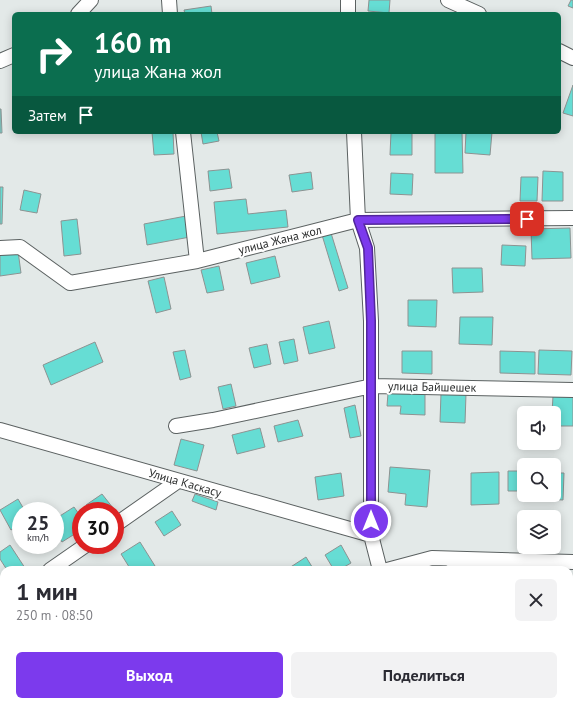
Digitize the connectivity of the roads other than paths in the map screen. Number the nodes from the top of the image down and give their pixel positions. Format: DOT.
graph roads {
  1 [pos="91,0"];
  2 [pos="169,0"];
  3 [pos="348,0"];
  4 [pos="448,0"];
  5 [pos="80,12"];
  6 [pos="170,12"];
  7 [pos="348,12"];
  8 [pos="475,12"];
  9 [pos="561,52"];
  10 [pos="12,56"];
  11 [pos="573,58"];
  12 [pos="0,61"];
  13 [pos="183,134"];
  14 [pos="354,134"];
  15 [pos="573,218"];
  16 [pos="358,220"];
  17 [pos="0,248"];
  18 [pos="197,261"];
  19 [pos="372,386"];
  20 [pos="573,390"];
  21 [pos="176,426"];
  22 [pos="0,430"];
  23 [pos="178,481"];
  24 [pos="124,519"];
  25 [pos="371,536"];
  26 [pos="73,554"];
  27 [pos="449,558"];
  28 [pos="573,562"];
  29 [pos="56,566"];
  30 [pos="379,566"];
  31 [pos="402,566"];
  32 [pos="462,566"];
  1 -- 5 [label="street"];
  2 -- 6 [label="street"];
  3 -- 7 [label="street"];
  4 -- 8 [label="street"];
  9 -- 11 [label="street"];
  10 -- 12 [label="street"];
  13 -- 18 [label="street"];
  14 -- 16 [label="street"];
  15 -- 16 [label="street, улица Жана жол"];
  16 -- 18 [label="street, улица Жана жол"];
  16 -- 19 [label="street"];
  17 -- 18 [label="street, улица Жана жол"];
  19 -- 20 [label="street, улица Байшешек"];
  19 -- 21 [label="street, улица Байшешек"];
  19 -- 25 [label="street"];
  22 -- 23 [label="street, Улица Каскасу"];
  23 -- 24 [label="street"];
  23 -- 25 [label="street, Улица Каскасу"];
  25 -- 30 [label="street"];
  26 -- 29 [label="street"];
  27 -- 28 [label="street"];
  27 -- 31 [label="street"];
  27 -- 32 [label="street"];
}
